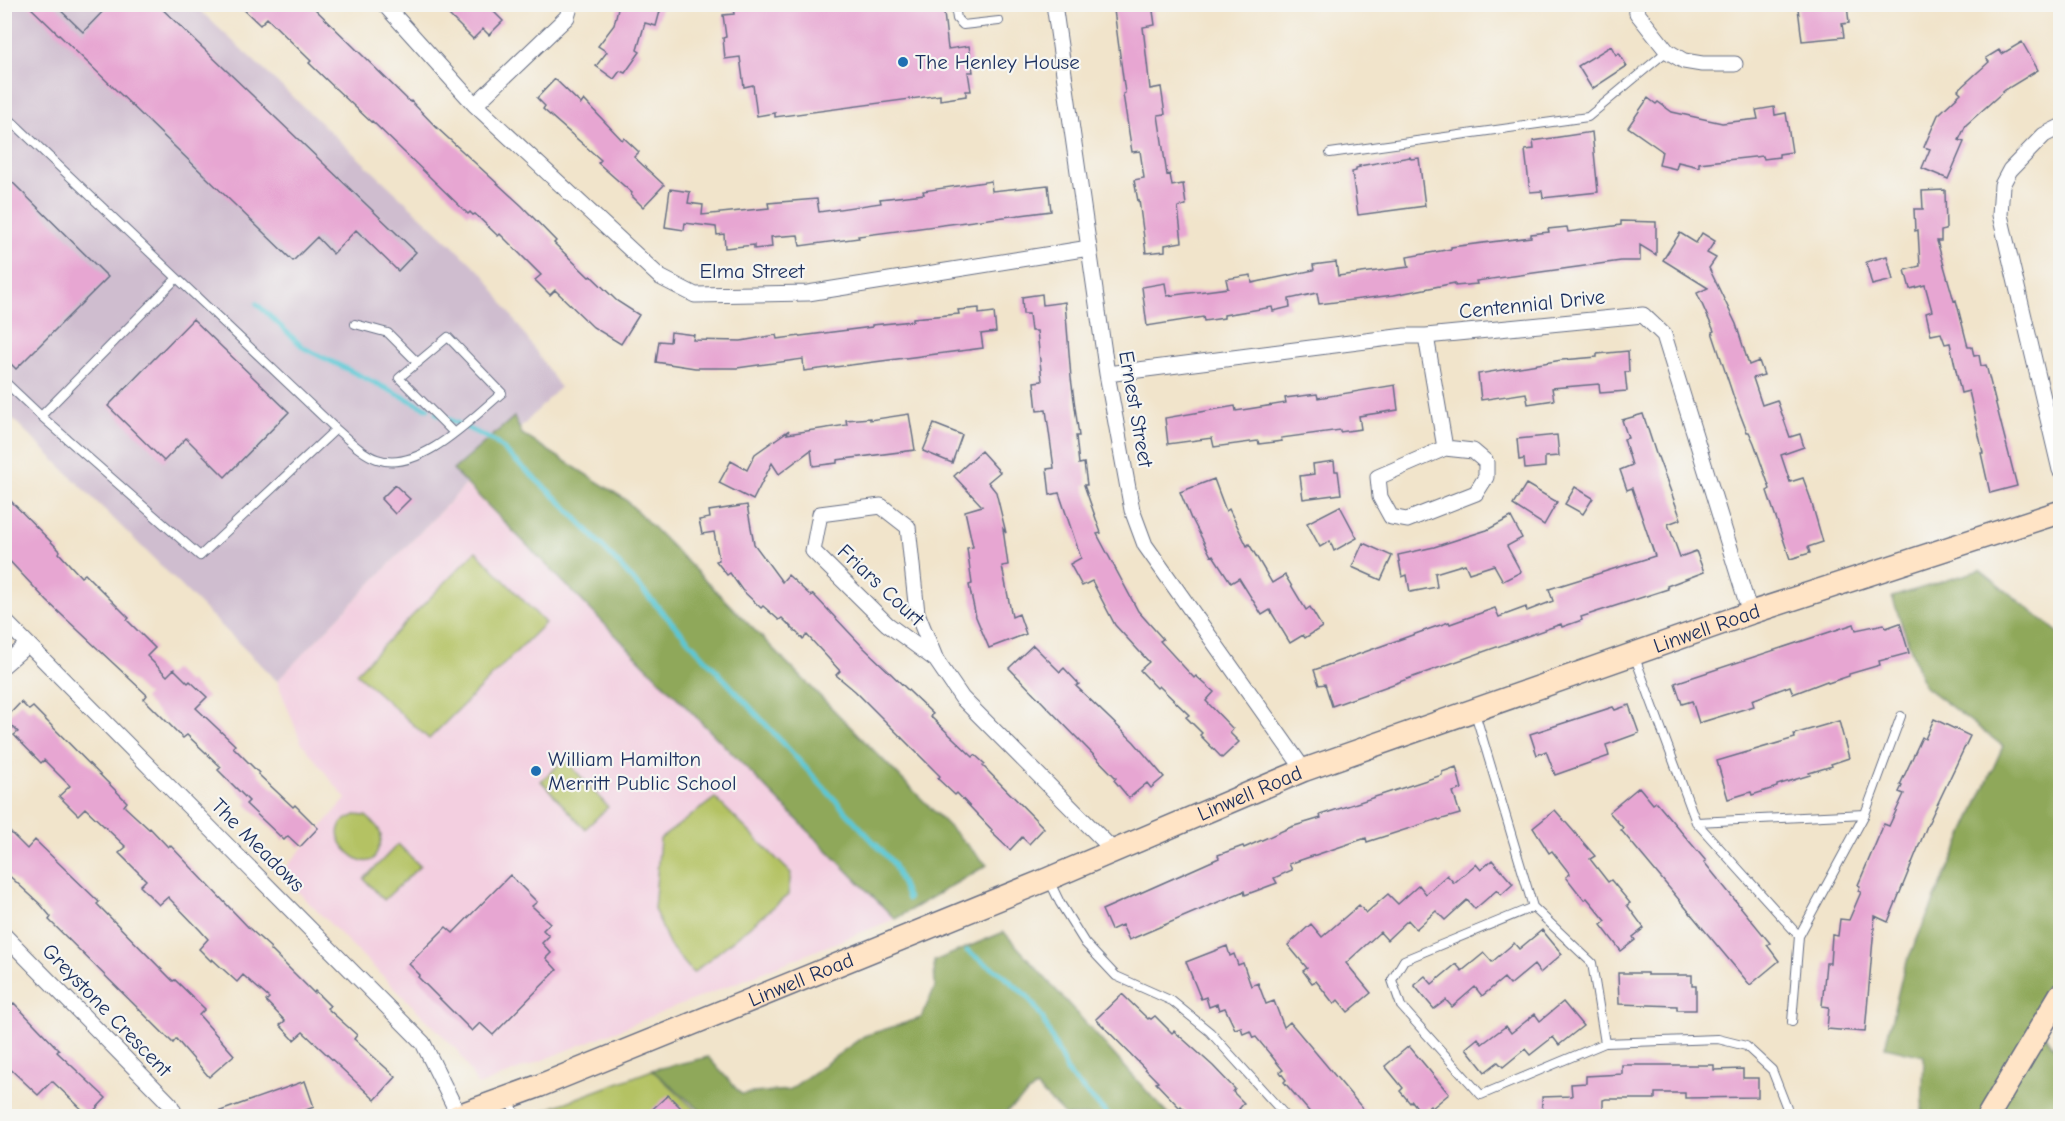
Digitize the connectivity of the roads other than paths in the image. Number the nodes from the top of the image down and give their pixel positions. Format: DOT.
graph roads {
  1 [pos="384,4"];
  2 [pos="572,4"];
  3 [pos="1054,4"];
  4 [pos="1636,4"];
  5 [pos="956,12"];
  6 [pos="999,21"];
  7 [pos="1667,51"];
  8 [pos="1735,64"];
  9 [pos="475,105"];
  10 [pos="4,114"];
  11 [pos="2061,128"];
  12 [pos="1330,153"];
  13 [pos="1089,248"];
  14 [pos="177,278"];
  15 [pos="355,324"];
  16 [pos="1426,336"];
  17 [pos="418,363"];
  18 [pos="1107,374"];
  19 [pos="4,381"];
  20 [pos="41,416"];
  21 [pos="336,429"];
  22 [pos="454,433"];
  23 [pos="1445,448"];
  24 [pos="2061,470"];
  25 [pos="2061,512"];
  26 [pos="1750,613"];
  27 [pos="4,620"];
  28 [pos="28,644"];
  29 [pos="1634,655"];
  30 [pos="936,660"];
  31 [pos="4,665"];
  32 [pos="1474,710"];
  33 [pos="1901,716"];
  34 [pos="1304,770"];
  35 [pos="1865,814"];
  36 [pos="1696,822"];
  37 [pos="1114,851"];
  38 [pos="1048,879"];
  39 [pos="1533,907"];
  40 [pos="4,935"];
  41 [pos="1799,936"];
  42 [pos="2061,995"];
  43 [pos="1792,1022"];
  44 [pos="1605,1043"];
  45 [pos="512,1107"];
  46 [pos="176,1116"];
  47 [pos="458,1116"];
  48 [pos="1286,1116"];
  49 [pos="1790,1116"];
  50 [pos="1988,1116"];
  1 -- 9 [label="street, Elma Street"];
  2 -- 9 [label="street"];
  3 -- 13 [label="street, Ernest Street"];
  4 -- 7 [label="street"];
  5 -- 6 [label="lane"];
  7 -- 8 [label="street"];
  7 -- 12 [label="lane"];
  9 -- 13 [label="street, Elma Street"];
  10 -- 14 [label="lane"];
  11 -- 24 [label="street"];
  13 -- 18 [label="street, Ernest Street"];
  14 -- 20 [label="lane"];
  14 -- 21 [label="lane"];
  15 -- 17 [label="lane"];
  16 -- 18 [label="street, Centennial Drive"];
  16 -- 23 [label="street"];
  16 -- 26 [label="street, Centennial Drive"];
  17 -- 22 [label="lane"];
  17 -- 22 [label="lane"];
  18 -- 34 [label="street, Ernest Street"];
  19 -- 20 [label="lane"];
  20 -- 21 [label="lane"];
  21 -- 22 [label="lane"];
  23 -- 23 [label="street"];
  25 -- 26 [label="main road, Linwell Road"];
  26 -- 29 [label="main road, Linwell Road"];
  27 -- 28 [label="street, The Meadows"];
  28 -- 31 [label="street"];
  28 -- 47 [label="street, The Meadows"];
  29 -- 32 [label="main road, Linwell Road"];
  29 -- 36 [label="lane"];
  30 -- 30 [label="street, Friars Court"];
  30 -- 37 [label="street, Friars Court"];
  32 -- 34 [label="main road, Linwell Road"];
  32 -- 39 [label="lane"];
  33 -- 35 [label="lane"];
  34 -- 37 [label="main road, Linwell Road"];
  35 -- 36 [label="lane"];
  35 -- 41 [label="lane"];
  36 -- 41 [label="lane"];
  37 -- 38 [label="main road, Linwell Road"];
  38 -- 45 [label="main road, Linwell Road"];
  38 -- 48 [label="lane"];
  39 -- 44 [label="lane"];
  39 -- 44 [label="lane"];
  40 -- 46 [label="street, Greystone Crescent"];
  41 -- 43 [label="lane"];
  42 -- 50 [label="main road"];
  44 -- 49 [label="lane"];
  45 -- 47 [label="main road, Linwell Road"];
}
